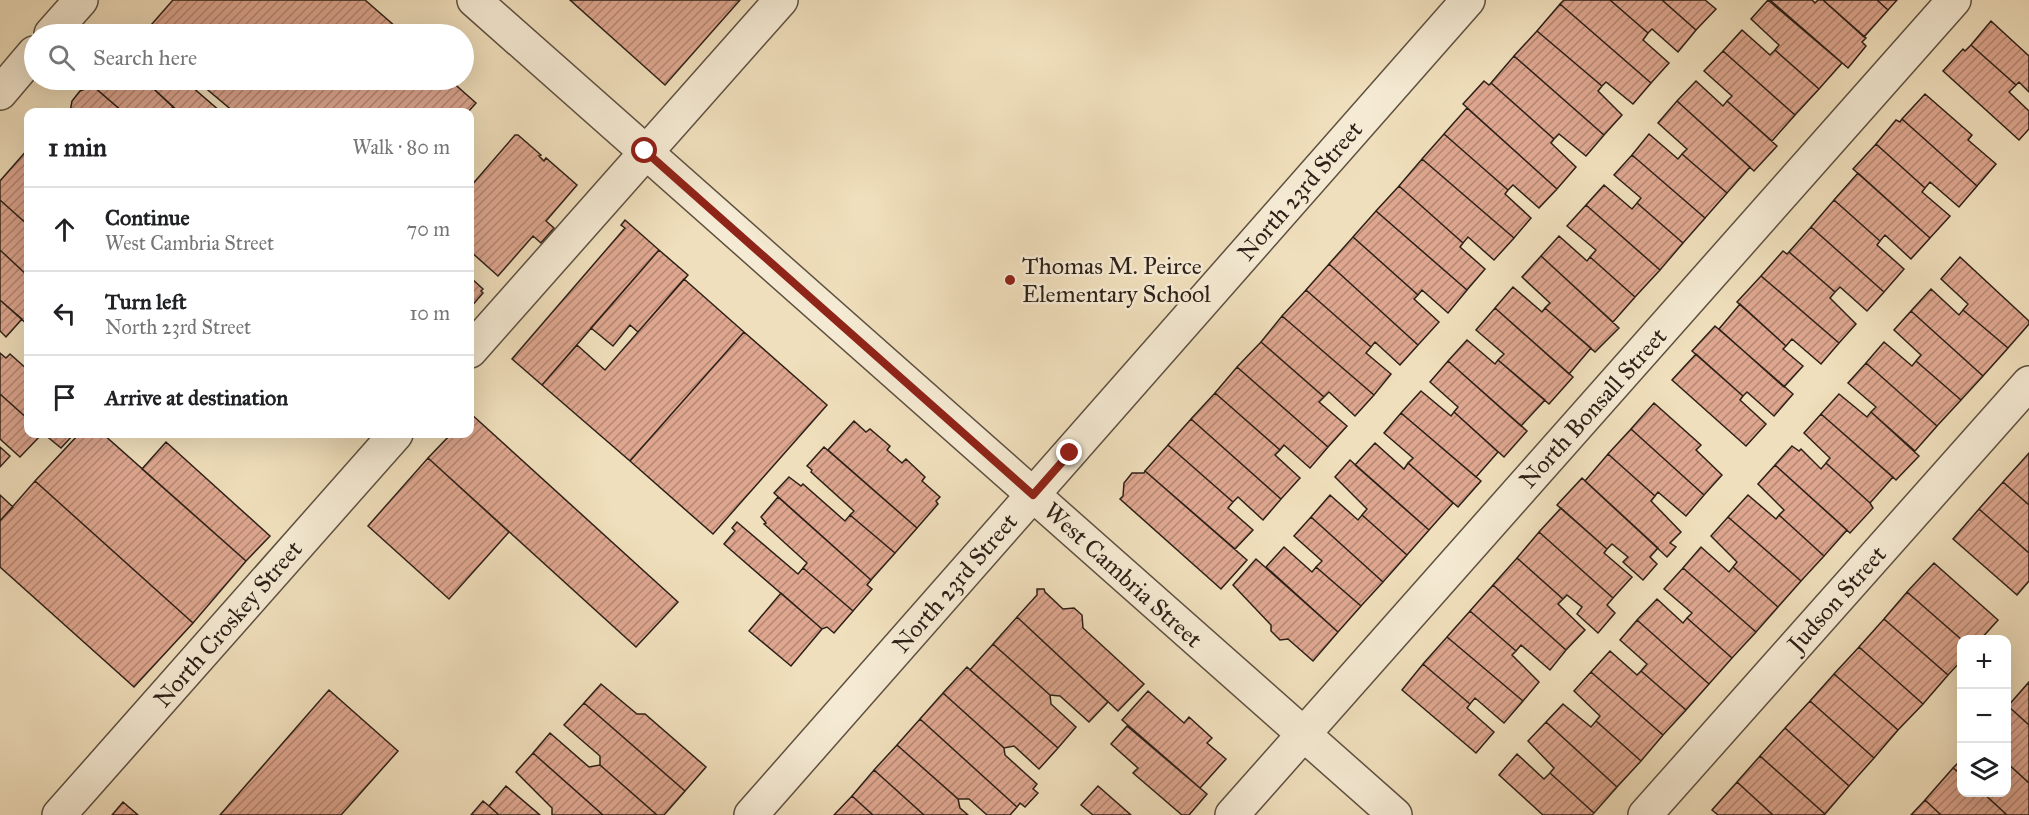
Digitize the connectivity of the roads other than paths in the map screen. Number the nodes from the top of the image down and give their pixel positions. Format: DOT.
graph roads {
  1 [pos="81,0"];
  2 [pos="474,0"];
  3 [pos="781,0"];
  4 [pos="1468,0"];
  5 [pos="1954,0"];
  6 [pos="60,24"];
  7 [pos="24,65"];
  8 [pos="0,93"];
  9 [pos="645,151"];
  10 [pos="474,346"];
  11 [pos="2029,383"];
  12 [pos="392,438"];
  13 [pos="1033,495"];
  14 [pos="1304,734"];
  15 [pos="59,815"];
  16 [pos="751,815"];
  17 [pos="1232,815"];
  18 [pos="1395,815"];
  19 [pos="1645,815"];
  1 -- 6 [label="street"];
  2 -- 9 [label="street, West Cambria Street"];
  3 -- 9 [label="street"];
  4 -- 13 [label="street, North 23rd Street"];
  5 -- 14 [label="street, North Bonsall Street"];
  7 -- 8 [label="street"];
  9 -- 10 [label="street"];
  9 -- 13 [label="street, West Cambria Street"];
  11 -- 19 [label="street, Judson Street"];
  12 -- 15 [label="street, North Croskey Street"];
  13 -- 14 [label="street, West Cambria Street"];
  13 -- 16 [label="street, North 23rd Street"];
  14 -- 17 [label="street, North Bonsall Street"];
  14 -- 18 [label="street, West Cambria Street"];
}
